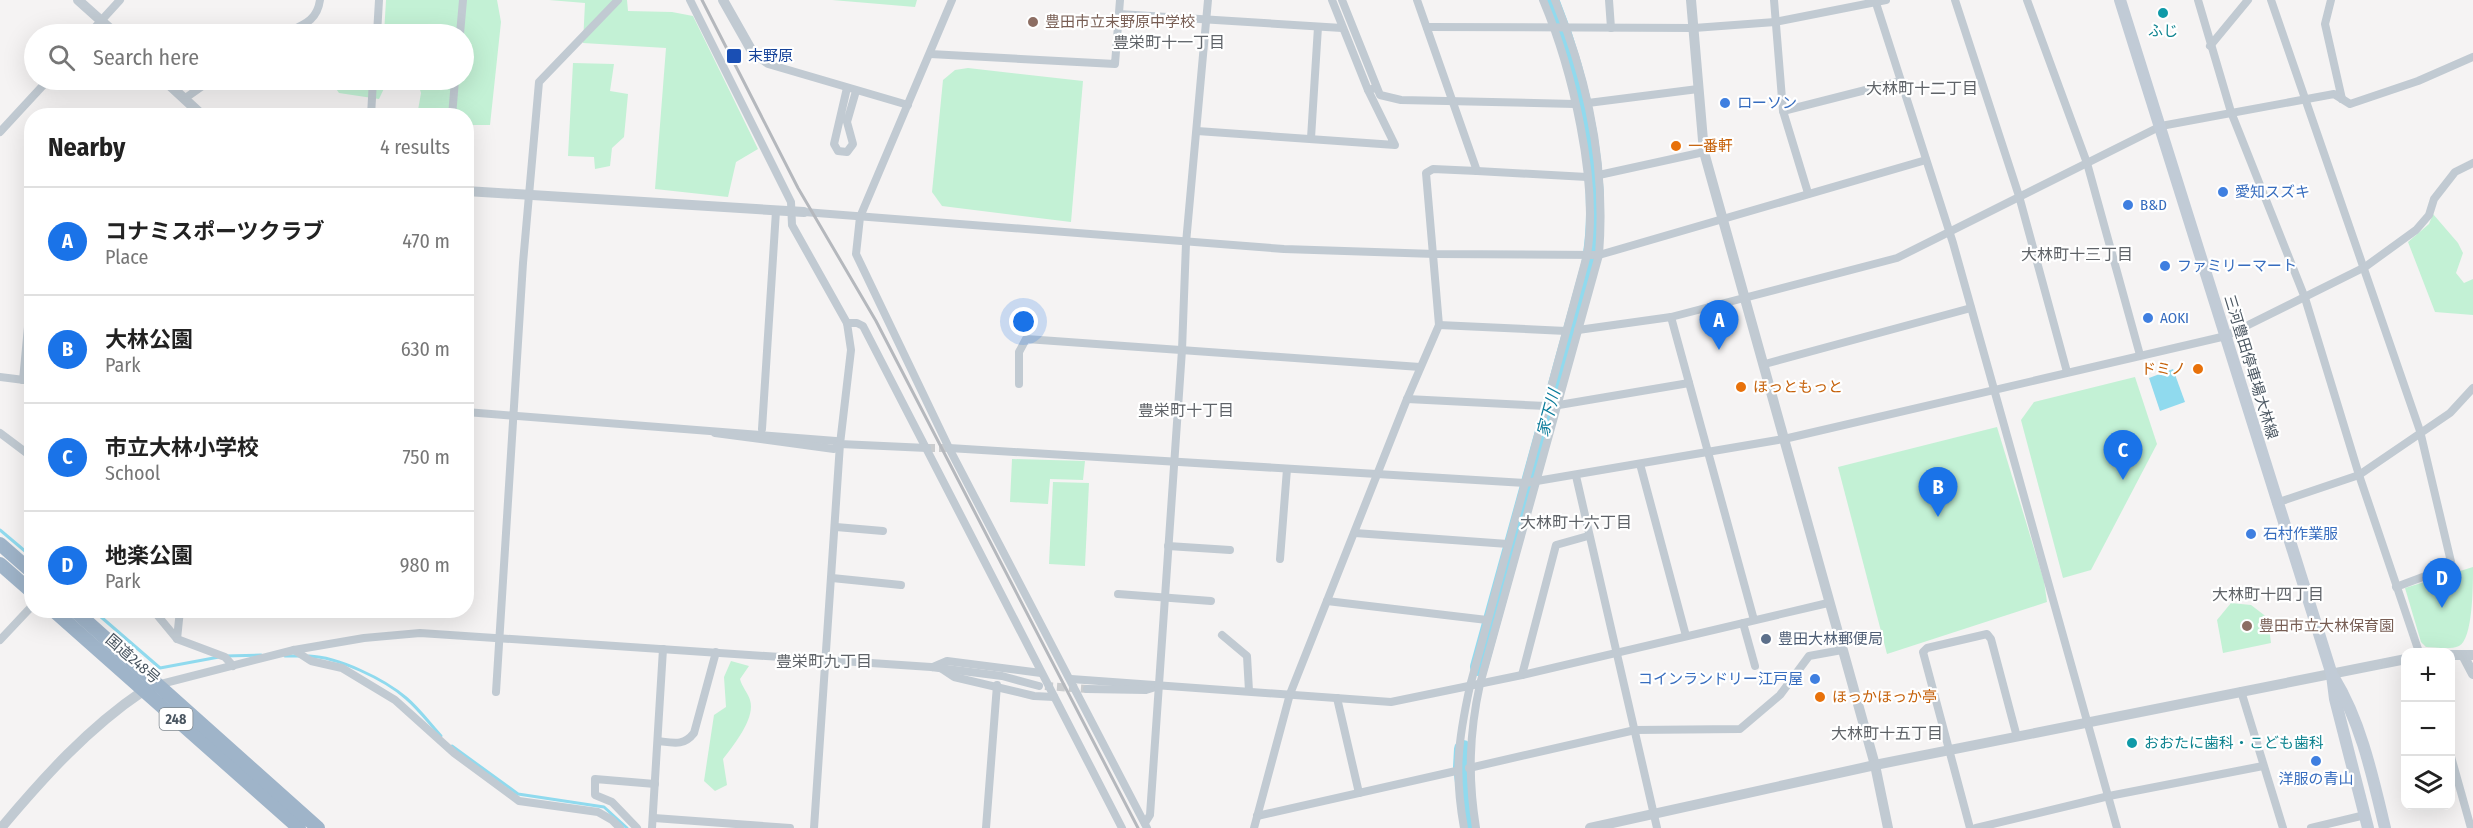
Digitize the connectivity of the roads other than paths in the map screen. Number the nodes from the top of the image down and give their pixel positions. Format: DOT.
graph roads {
  1 [pos="78,0"];
  2 [pos="120,0"];
  3 [pos="320,0"];
  4 [pos="379,0"];
  5 [pos="463,0"];
  6 [pos="618,0"];
  7 [pos="690,0"];
  8 [pos="723,0"];
  9 [pos="952,0"];
  10 [pos="1120,0"];
  11 [pos="1208,0"];
  12 [pos="1332,0"];
  13 [pos="1342,0"];
  14 [pos="1417,0"];
  15 [pos="1543,0"];
  16 [pos="1555,0"];
  17 [pos="1609,0"];
  18 [pos="1691,0"];
  19 [pos="1774,0"];
  20 [pos="1886,0"];
  21 [pos="1954,0"];
  22 [pos="2026,0"];
  23 [pos="2120,0"];
  24 [pos="2198,0"];
  25 [pos="2248,0"];
  26 [pos="2271,0"];
  27 [pos="2331,0"];
  28 [pos="1875,2"];
  29 [pos="1119,14"];
  30 [pos="1207,19"];
  31 [pos="102,21"];
  32 [pos="1775,22"];
  33 [pos="99,24"];
  34 [pos="105,24"];
  35 [pos="306,24"];
  36 [pos="378,24"];
  37 [pos="461,24"];
  38 [pos="1318,27"];
  39 [pos="1427,27"];
  40 [pos="1554,27"];
  41 [pos="1342,28"];
  42 [pos="1567,28"];
  43 [pos="1611,28"];
  44 [pos="1694,28"];
  45 [pos="2210,46"];
  46 [pos="930,54"];
  47 [pos="758,57"];
  48 [pos="2473,57"];
  49 [pos="1901,81"];
  50 [pos="847,88"];
  51 [pos="1372,89"];
  52 [pos="1698,89"];
  53 [pos="39,90"];
  54 [pos="175,90"];
  55 [pos="197,90"];
  56 [pos="373,90"];
  57 [pos="454,90"];
  58 [pos="856,92"];
  59 [pos="2304,98"];
  60 [pos="184,99"];
  61 [pos="2342,99"];
  62 [pos="1453,101"];
  63 [pos="1575,104"];
  64 [pos="1588,104"];
  65 [pos="908,105"];
  66 [pos="194,108"];
  67 [pos="372,108"];
  68 [pos="453,108"];
  69 [pos="1783,111"];
  70 [pos="2231,112"];
  71 [pos="2161,126"];
  72 [pos="1197,131"];
  73 [pos="0,132"];
  74 [pos="1311,138"];
  75 [pos="1704,152"];
  76 [pos="1926,160"];
  77 [pos="2087,163"];
  78 [pos="2473,163"];
  79 [pos="1477,171"];
  80 [pos="1599,176"];
  81 [pos="1587,177"];
  82 [pos="474,192"];
  83 [pos="1808,194"];
  84 [pos="530,195"];
  85 [pos="2019,196"];
  86 [pos="776,211"];
  87 [pos="791,212"];
  88 [pos="804,212"];
  89 [pos="860,217"];
  90 [pos="1722,217"];
  91 [pos="1950,233"];
  92 [pos="1186,243"];
  93 [pos="1435,254"];
  94 [pos="1587,255"];
  95 [pos="1599,255"];
  96 [pos="2365,267"];
  97 [pos="1744,297"];
  98 [pos="2305,298"];
  99 [pos="1971,308"];
  100 [pos="1671,317"];
  101 [pos="847,323"];
  102 [pos="1439,325"];
  103 [pos="1578,330"];
  104 [pos="1566,331"];
  105 [pos="2226,336"];
  106 [pos="1182,350"];
  107 [pos="2140,356"];
  108 [pos="1765,364"];
  109 [pos="1420,367"];
  110 [pos="2067,372"];
  111 [pos="0,377"];
  112 [pos="24,381"];
  113 [pos="1689,383"];
  114 [pos="1019,384"];
  115 [pos="2473,388"];
  116 [pos="1994,391"];
  117 [pos="1407,399"];
  118 [pos="1559,405"];
  119 [pos="1546,406"];
  120 [pos="474,412"];
  121 [pos="515,415"];
  122 [pos="762,429"];
  123 [pos="2420,431"];
  124 [pos="0,433"];
  125 [pos="1784,439"];
  126 [pos="840,444"];
  127 [pos="926,448"];
  128 [pos="950,448"];
  129 [pos="24,450"];
  130 [pos="1708,450"];
  131 [pos="1173,462"];
  132 [pos="1640,464"];
  133 [pos="1287,469"];
  134 [pos="1378,474"];
  135 [pos="2359,475"];
  136 [pos="1576,476"];
  137 [pos="1538,481"];
  138 [pos="1525,483"];
  139 [pos="2276,503"];
  140 [pos="836,527"];
  141 [pos="884,531"];
  142 [pos="1355,533"];
  143 [pos="1588,536"];
  144 [pos="0,544"];
  145 [pos="1508,544"];
  146 [pos="1168,546"];
  147 [pos="1230,550"];
  148 [pos="1280,559"];
  149 [pos="0,564"];
  150 [pos="24,565"];
  151 [pos="832,578"];
  152 [pos="24,585"];
  153 [pos="901,585"];
  154 [pos="2396,586"];
  155 [pos="1118,594"];
  156 [pos="1166,598"];
  157 [pos="1211,601"];
  158 [pos="1328,601"];
  159 [pos="1828,603"];
  160 [pos="24,614"];
  161 [pos="61,618"];
  162 [pos="83,618"];
  163 [pos="160,618"];
  164 [pos="179,618"];
  165 [pos="1487,620"];
  166 [pos="1754,620"];
  167 [pos="1743,622"];
  168 [pos="1222,635"];
  169 [pos="1686,636"];
  170 [pos="499,638"];
  171 [pos="177,639"];
  172 [pos="0,640"];
  173 [pos="2418,648"];
  174 [pos="663,649"];
  175 [pos="294,650"];
  176 [pos="1842,650"];
  177 [pos="716,652"];
  178 [pos="1617,652"];
  179 [pos="2468,655"];
  180 [pos="2401,660"];
  181 [pos="825,662"];
  182 [pos="233,666"];
  183 [pos="1755,666"];
  184 [pos="936,668"];
  185 [pos="1041,673"];
  186 [pos="2473,674"];
  187 [pos="1522,675"];
  188 [pos="2332,675"];
  189 [pos="1071,679"];
  190 [pos="159,684"];
  191 [pos="1480,684"];
  192 [pos="997,685"];
  193 [pos="1039,686"];
  194 [pos="1160,686"];
  195 [pos="1470,686"];
  196 [pos="1087,690"];
  197 [pos="143,691"];
  198 [pos="2241,691"];
  199 [pos="496,692"];
  200 [pos="1249,692"];
  201 [pos="1290,694"];
  202 [pos="1054,697"];
  203 [pos="1337,698"];
  204 [pos="2088,722"];
  205 [pos="1635,730"];
  206 [pos="2017,737"];
  207 [pos="658,741"];
  208 [pos="1951,751"];
  209 [pos="2452,756"];
  210 [pos="1875,765"];
  211 [pos="2263,766"];
  212 [pos="1469,768"];
  213 [pos="1456,771"];
  214 [pos="655,784"];
  215 [pos="1359,793"];
  216 [pos="2109,796"];
  217 [pos="1653,814"];
  218 [pos="2365,815"];
  219 [pos="1257,816"];
  220 [pos="654,818"];
  221 [pos="292,826"];
  222 [pos="1146,826"];
  223 [pos="1,828"];
  224 [pos="318,828"];
  225 [pos="620,828"];
  226 [pos="637,828"];
  227 [pos="652,828"];
  228 [pos="790,828"];
  229 [pos="814,828"];
  230 [pos="986,828"];
  231 [pos="1122,828"];
  232 [pos="1254,828"];
  233 [pos="1464,828"];
  234 [pos="1476,828"];
  235 [pos="1590,828"];
  236 [pos="1657,828"];
  237 [pos="1888,828"];
  238 [pos="1970,828"];
  239 [pos="1976,828"];
  240 [pos="2117,828"];
  241 [pos="2283,828"];
  242 [pos="2311,828"];
  243 [pos="2368,828"];
  244 [pos="2385,828"];
  245 [pos="2471,828"];
  1 -- 31 [label="street"];
  2 -- 31 [label="street"];
  3 -- 35 [label="street"];
  4 -- 36 [label="street"];
  5 -- 37 [label="street"];
  6 -- 84 [label="street"];
  7 -- 87 [label="street"];
  8 -- 47 [label="street"];
  9 -- 46 [label="street"];
  10 -- 29 [label="street"];
  11 -- 30 [label="street"];
  12 -- 41 [label="street"];
  13 -- 51 [label="street"];
  14 -- 39 [label="street"];
  15 -- 40 [label="street"];
  16 -- 42 [label="street"];
  17 -- 43 [label="street"];
  18 -- 44 [label="street"];
  19 -- 32 [label="street"];
  20 -- 28 [label="street"];
  21 -- 85 [label="street"];
  22 -- 77 [label="street"];
  23 -- 71 [label="main road, 三河豊田停車場大林線"];
  24 -- 45 [label="street"];
  25 -- 45 [label="street"];
  26 -- 59 [label="street"];
  27 -- 61 [label="street"];
  28 -- 32 [label="street"];
  28 -- 49 [label="street"];
  29 -- 30 [label="street"];
  29 -- 46 [label="street"];
  30 -- 38 [label="street"];
  30 -- 72 [label="street"];
  31 -- 33 [label="street"];
  31 -- 34 [label="street"];
  32 -- 44 [label="street"];
  32 -- 69 [label="street"];
  38 -- 41 [label="street"];
  38 -- 74 [label="street"];
  39 -- 40 [label="street"];
  39 -- 62 [label="street"];
  40 -- 42 [label="street"];
  40 -- 63 [label="street"];
  41 -- 51 [label="street"];
  42 -- 43 [label="street"];
  42 -- 64 [label="street"];
  43 -- 44 [label="street"];
  44 -- 52 [label="street"];
  45 -- 70 [label="street"];
  46 -- 65 [label="street"];
  47 -- 50 [label="street"];
  48 -- 61 [label="street"];
  49 -- 69 [label="street"];
  49 -- 76 [label="street"];
  50 -- 58 [label="street"];
  50 -- 58 [label="street"];
  51 -- 62 [label="street"];
  51 -- 74 [label="street"];
  52 -- 64 [label="street"];
  52 -- 75 [label="street"];
  53 -- 73 [label="street"];
  54 -- 60 [label="street"];
  55 -- 60 [label="street"];
  56 -- 67 [label="street"];
  57 -- 68 [label="street"];
  58 -- 65 [label="street"];
  59 -- 61 [label="street"];
  59 -- 70 [label="street"];
  59 -- 96 [label="street"];
  60 -- 66 [label="street"];
  62 -- 63 [label="street"];
  62 -- 79 [label="street"];
  63 -- 81 [label="street"];
  64 -- 80 [label="street"];
  65 -- 89 [label="street"];
  69 -- 83 [label="street"];
  70 -- 71 [label="street"];
  70 -- 98 [label="street"];
  71 -- 77 [label="street"];
  71 -- 105 [label="main road, 三河豊田停車場大林線"];
  72 -- 74 [label="street"];
  72 -- 92 [label="street"];
  75 -- 80 [label="street"];
  75 -- 90 [label="street"];
  76 -- 83 [label="street"];
  76 -- 91 [label="street"];
  77 -- 85 [label="street"];
  77 -- 107 [label="street"];
  78 -- 96 [label="street"];
  79 -- 81 [label="street"];
  79 -- 93 [label="street"];
  80 -- 95 [label="street"];
  81 -- 94 [label="street"];
  82 -- 84 [label="street"];
  83 -- 90 [label="street"];
  84 -- 86 [label="street"];
  84 -- 121 [label="street"];
  85 -- 91 [label="street"];
  85 -- 110 [label="street"];
  86 -- 87 [label="street"];
  86 -- 122 [label="street"];
  87 -- 88 [label="street"];
  87 -- 101 [label="street"];
  88 -- 89 [label="street"];
  89 -- 92 [label="street"];
  89 -- 128 [label="street"];
  90 -- 95 [label="street"];
  90 -- 97 [label="street"];
  91 -- 97 [label="street"];
  91 -- 99 [label="street"];
  92 -- 93 [label="street"];
  92 -- 106 [label="street"];
  93 -- 94 [label="street"];
  93 -- 102 [label="street"];
  94 -- 95 [label="street"];
  94 -- 104 [label="street"];
  95 -- 103 [label="street"];
  96 -- 98 [label="street"];
  96 -- 123 [label="street"];
  97 -- 100 [label="street"];
  97 -- 108 [label="street"];
  98 -- 105 [label="street"];
  98 -- 135 [label="street"];
  99 -- 108 [label="street"];
  99 -- 116 [label="street"];
  100 -- 103 [label="street"];
  100 -- 113 [label="street"];
  101 -- 126 [label="street"];
  101 -- 127 [label="street"];
  102 -- 104 [label="street"];
  102 -- 109 [label="street"];
  103 -- 118 [label="street"];
  104 -- 119 [label="street"];
  105 -- 107 [label="street"];
  105 -- 139 [label="main road, 三河豊田停車場大林線"];
  106 -- 109 [label="street"];
  106 -- 114 [label="street"];
  106 -- 131 [label="street"];
  107 -- 110 [label="street"];
  108 -- 125 [label="street"];
  109 -- 117 [label="street"];
  110 -- 116 [label="street"];
  111 -- 112 [label="street"];
  113 -- 118 [label="street"];
  113 -- 130 [label="street"];
  115 -- 123 [label="street"];
  116 -- 125 [label="street"];
  116 -- 204 [label="street"];
  117 -- 119 [label="street"];
  117 -- 134 [label="street"];
  118 -- 137 [label="street"];
  119 -- 138 [label="street"];
  120 -- 121 [label="street"];
  121 -- 126 [label="street"];
  121 -- 170 [label="street"];
  123 -- 135 [label="street"];
  123 -- 154 [label="street"];
  124 -- 129 [label="street"];
  125 -- 130 [label="street"];
  125 -- 159 [label="street"];
  126 -- 127 [label="street"];
  126 -- 140 [label="street"];
  127 -- 185 [label="street"];
  128 -- 131 [label="street"];
  128 -- 189 [label="street"];
  130 -- 132 [label="street"];
  130 -- 166 [label="street"];
  131 -- 133 [label="street"];
  131 -- 146 [label="street"];
  132 -- 136 [label="street"];
  132 -- 169 [label="street"];
  133 -- 134 [label="street"];
  133 -- 148 [label="street"];
  134 -- 138 [label="street"];
  134 -- 142 [label="street"];
  135 -- 139 [label="street"];
  135 -- 154 [label="street"];
  136 -- 137 [label="street"];
  136 -- 143 [label="street"];
  137 -- 138 [label="street"];
  137 -- 191 [label="street"];
  138 -- 145 [label="street"];
  139 -- 188 [label="main road, 三河豊田停車場大林線"];
  140 -- 141 [label="street"];
  140 -- 151 [label="street"];
  142 -- 145 [label="street"];
  142 -- 158 [label="street"];
  143 -- 178 [label="street"];
  143 -- 187 [label="street"];
  144 -- 150 [label="highway"];
  145 -- 165 [label="street"];
  146 -- 147 [label="street"];
  146 -- 156 [label="street"];
  149 -- 152 [label="highway"];
  151 -- 153 [label="street"];
  151 -- 181 [label="street"];
  154 -- 173 [label="street"];
  155 -- 156 [label="street"];
  156 -- 157 [label="street"];
  156 -- 194 [label="street"];
  158 -- 165 [label="street"];
  158 -- 201 [label="street"];
  159 -- 166 [label="street"];
  159 -- 176 [label="street"];
  160 -- 172 [label="street"];
  161 -- 197 [label="highway, 国道248号 / 248"];
  162 -- 190 [label="highway, 国道248号 / 248"];
  163 -- 171 [label="street"];
  164 -- 171 [label="street"];
  165 -- 195 [label="street"];
  166 -- 167 [label="street"];
  167 -- 169 [label="street"];
  167 -- 183 [label="street"];
  168 -- 200 [label="street"];
  169 -- 178 [label="street"];
  170 -- 174 [label="street"];
  170 -- 175 [label="street"];
  170 -- 199 [label="street"];
  171 -- 182 [label="street"];
  174 -- 177 [label="street"];
  174 -- 207 [label="street"];
  175 -- 182 [label="street"];
  175 -- 225 [label="street"];
  176 -- 205 [label="street"];
  176 -- 210 [label="street"];
  177 -- 181 [label="street"];
  177 -- 207 [label="street"];
  178 -- 187 [label="street"];
  178 -- 205 [label="street"];
  179 -- 186 [label="street"];
  180 -- 188 [label="street"];
  181 -- 184 [label="street"];
  181 -- 229 [label="street"];
  182 -- 190 [label="street"];
  184 -- 185 [label="street"];
  184 -- 192 [label="street"];
  184 -- 193 [label="street"];
  185 -- 202 [label="street"];
  187 -- 191 [label="street"];
  188 -- 198 [label="street"];
  188 -- 218 [label="main road, 三河豊田停車場大林線"];
  188 -- 244 [label="main road, 三河豊田停車場大林線"];
  189 -- 194 [label="street"];
  189 -- 222 [label="street"];
  190 -- 197 [label="street"];
  190 -- 224 [label="highway, 国道248号 / 248"];
  191 -- 195 [label="street"];
  191 -- 212 [label="street"];
  192 -- 202 [label="street"];
  192 -- 230 [label="street"];
  194 -- 196 [label="street"];
  194 -- 200 [label="street"];
  194 -- 222 [label="street"];
  195 -- 203 [label="street"];
  195 -- 213 [label="street"];
  197 -- 221 [label="highway, 国道248号 / 248"];
  197 -- 223 [label="street"];
  198 -- 204 [label="street"];
  198 -- 211 [label="street"];
  200 -- 201 [label="street"];
  201 -- 203 [label="street"];
  201 -- 219 [label="street"];
  202 -- 231 [label="street"];
  203 -- 215 [label="street"];
  204 -- 206 [label="street"];
  204 -- 216 [label="street"];
  205 -- 212 [label="street"];
  205 -- 217 [label="street"];
  206 -- 208 [label="street"];
  206 -- 208 [label="street"];
  207 -- 214 [label="street"];
  208 -- 210 [label="street"];
  208 -- 238 [label="street"];
  209 -- 245 [label="street"];
  210 -- 217 [label="street"];
  210 -- 237 [label="street"];
  211 -- 216 [label="street"];
  211 -- 241 [label="street"];
  212 -- 234 [label="street"];
  213 -- 215 [label="street"];
  213 -- 233 [label="street"];
  214 -- 220 [label="street"];
  214 -- 226 [label="street"];
  215 -- 219 [label="street"];
  216 -- 239 [label="street"];
  216 -- 240 [label="street"];
  217 -- 235 [label="street"];
  217 -- 236 [label="street"];
  218 -- 242 [label="street"];
  218 -- 243 [label="main road, 三河豊田停車場大林線"];
  219 -- 232 [label="street"];
  220 -- 227 [label="street"];
  220 -- 228 [label="street"];
}
